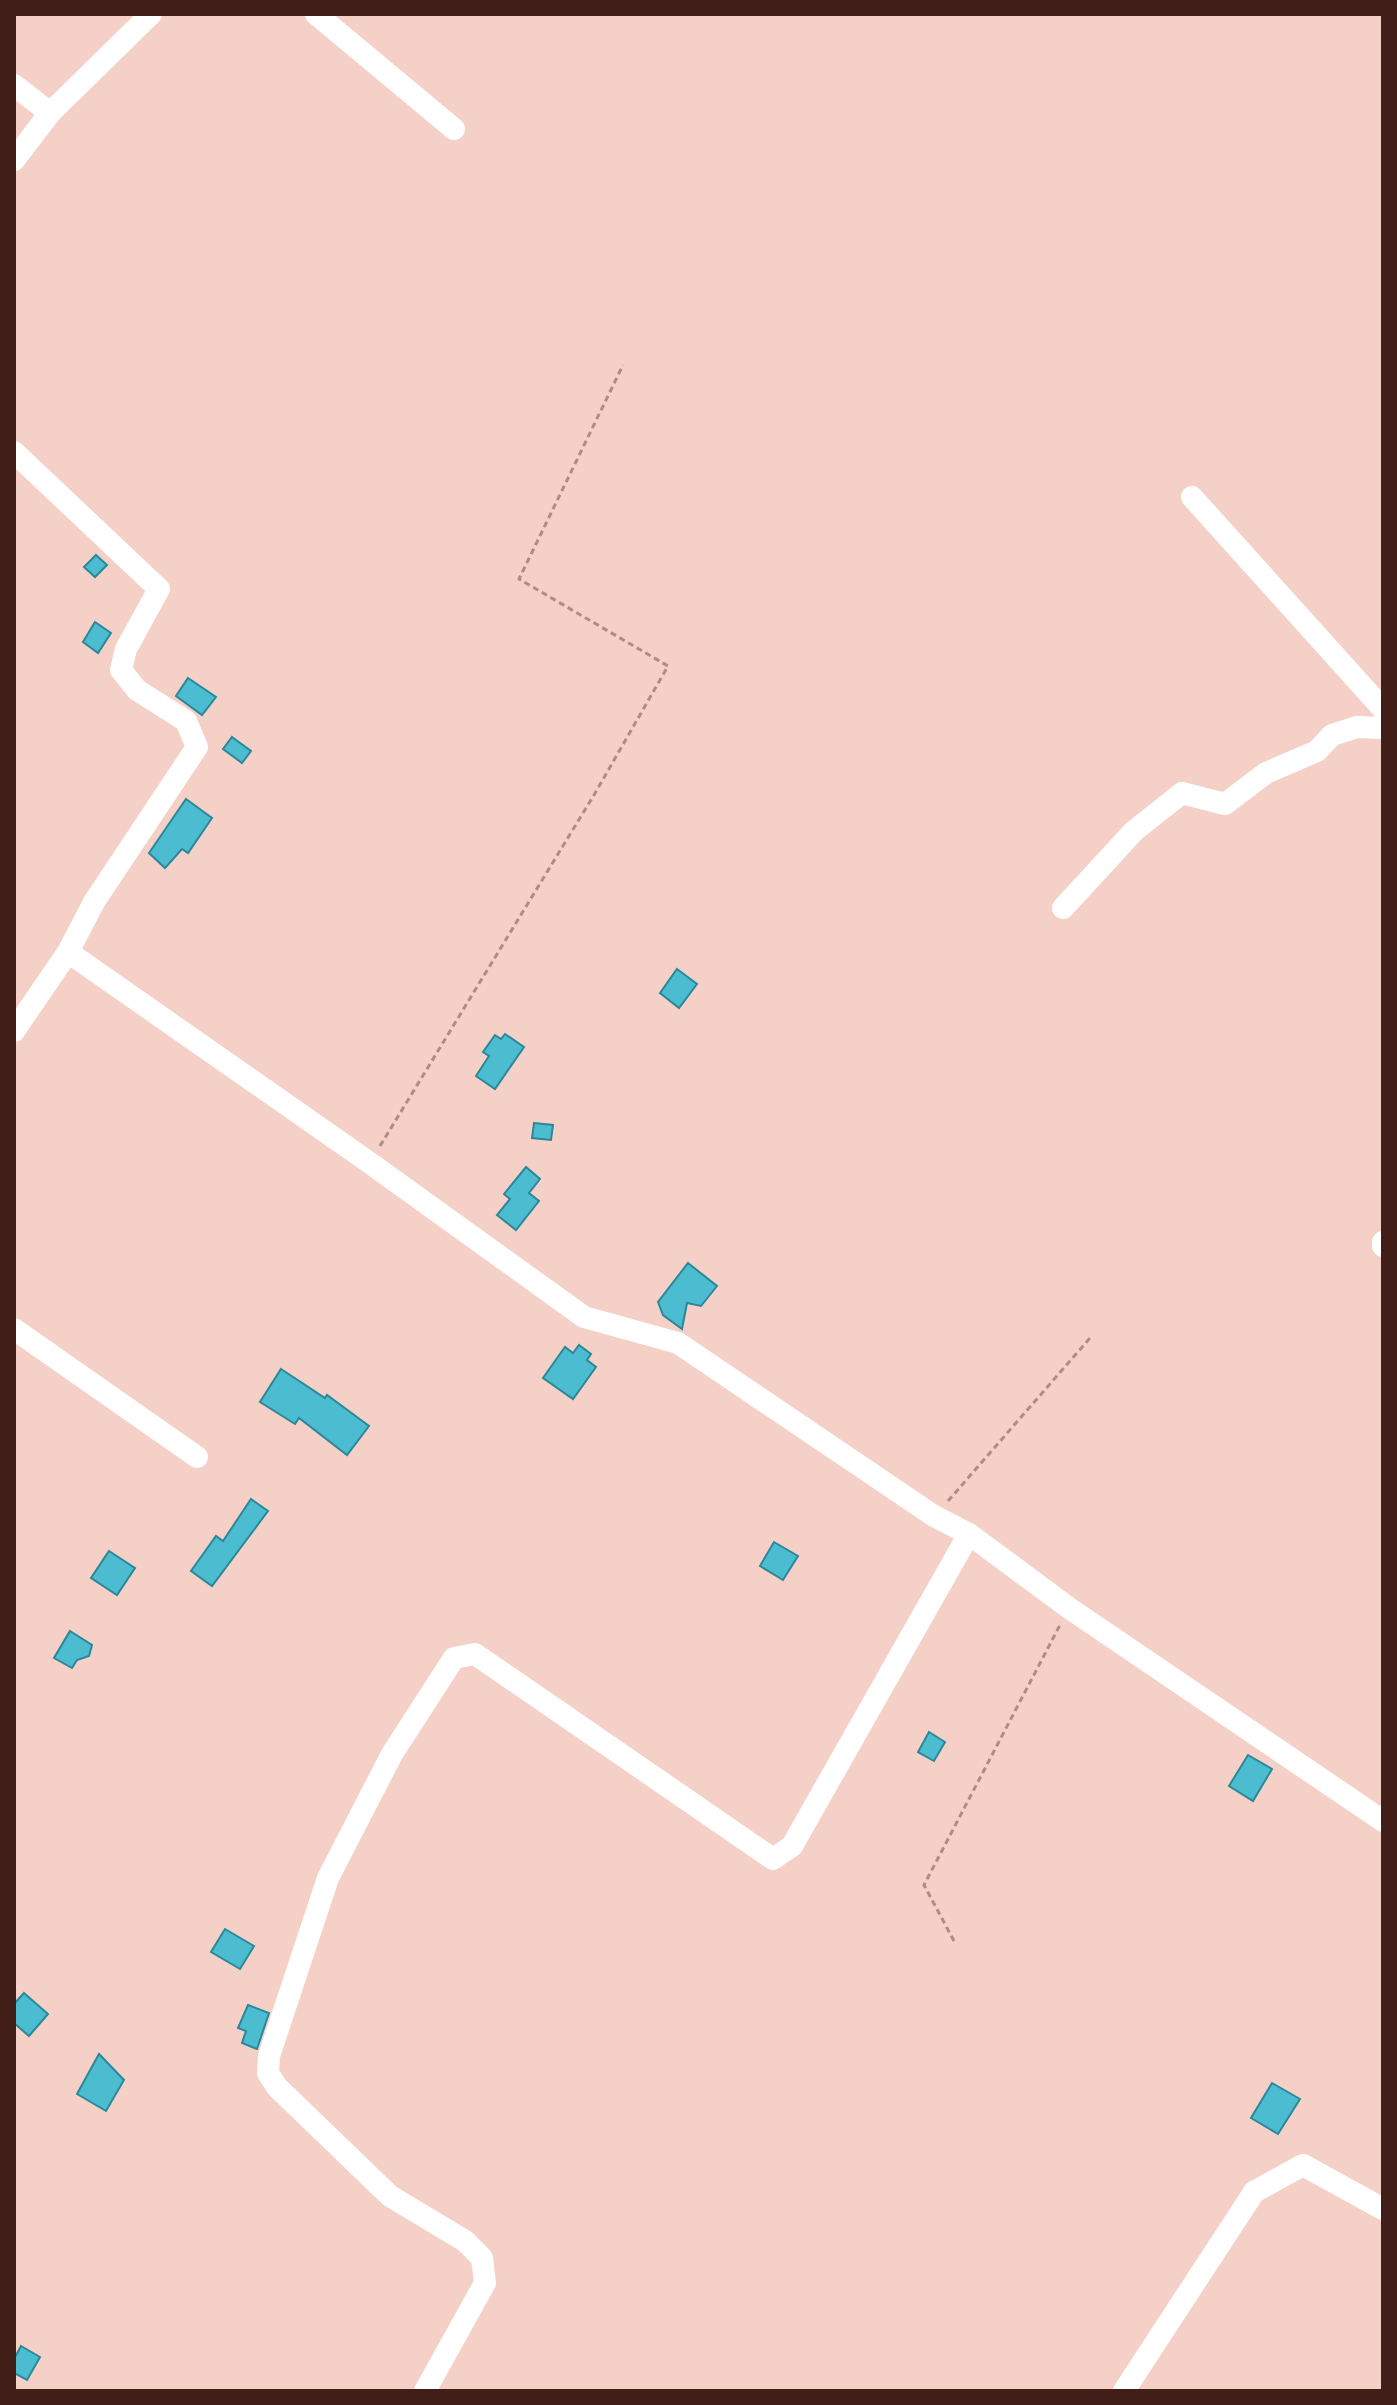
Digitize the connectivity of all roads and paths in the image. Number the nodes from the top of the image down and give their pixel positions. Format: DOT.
graph roads {
  1 [pos="151,14"];
  2 [pos="316,14"];
  3 [pos="14,85"];
  4 [pos="50,113"];
  5 [pos="454,129"];
  6 [pos="14,160"];
  7 [pos="623,365"];
  8 [pos="14,452"];
  9 [pos="1192,497"];
  10 [pos="1383,709"];
  11 [pos="1383,728"];
  12 [pos="1063,908"];
  13 [pos="68,952"];
  14 [pos="14,1031"];
  15 [pos="370,1163"];
  16 [pos="14,1329"];
  17 [pos="1090,1338"];
  18 [pos="197,1457"];
  19 [pos="934,1516"];
  20 [pos="969,1534"];
  21 [pos="1069,1608"];
  22 [pos="1383,1821"];
  23 [pos="954,1941"];
  24 [pos="1383,2209"];
  25 [pos="425,2391"];
  26 [pos="1124,2391"];
  1 -- 4 [label="street"];
  2 -- 5 [label="street"];
  3 -- 4 [label="street"];
  4 -- 6 [label="street"];
  7 -- 15 [label="path"];
  8 -- 13 [label="street"];
  9 -- 10 [label="street"];
  11 -- 12 [label="street"];
  13 -- 14 [label="street"];
  13 -- 15 [label="street"];
  15 -- 19 [label="street"];
  16 -- 18 [label="street"];
  17 -- 19 [label="path"];
  19 -- 20 [label="street"];
  20 -- 21 [label="street"];
  20 -- 25 [label="street"];
  21 -- 22 [label="street"];
  21 -- 23 [label="path"];
  24 -- 26 [label="street"];
}
